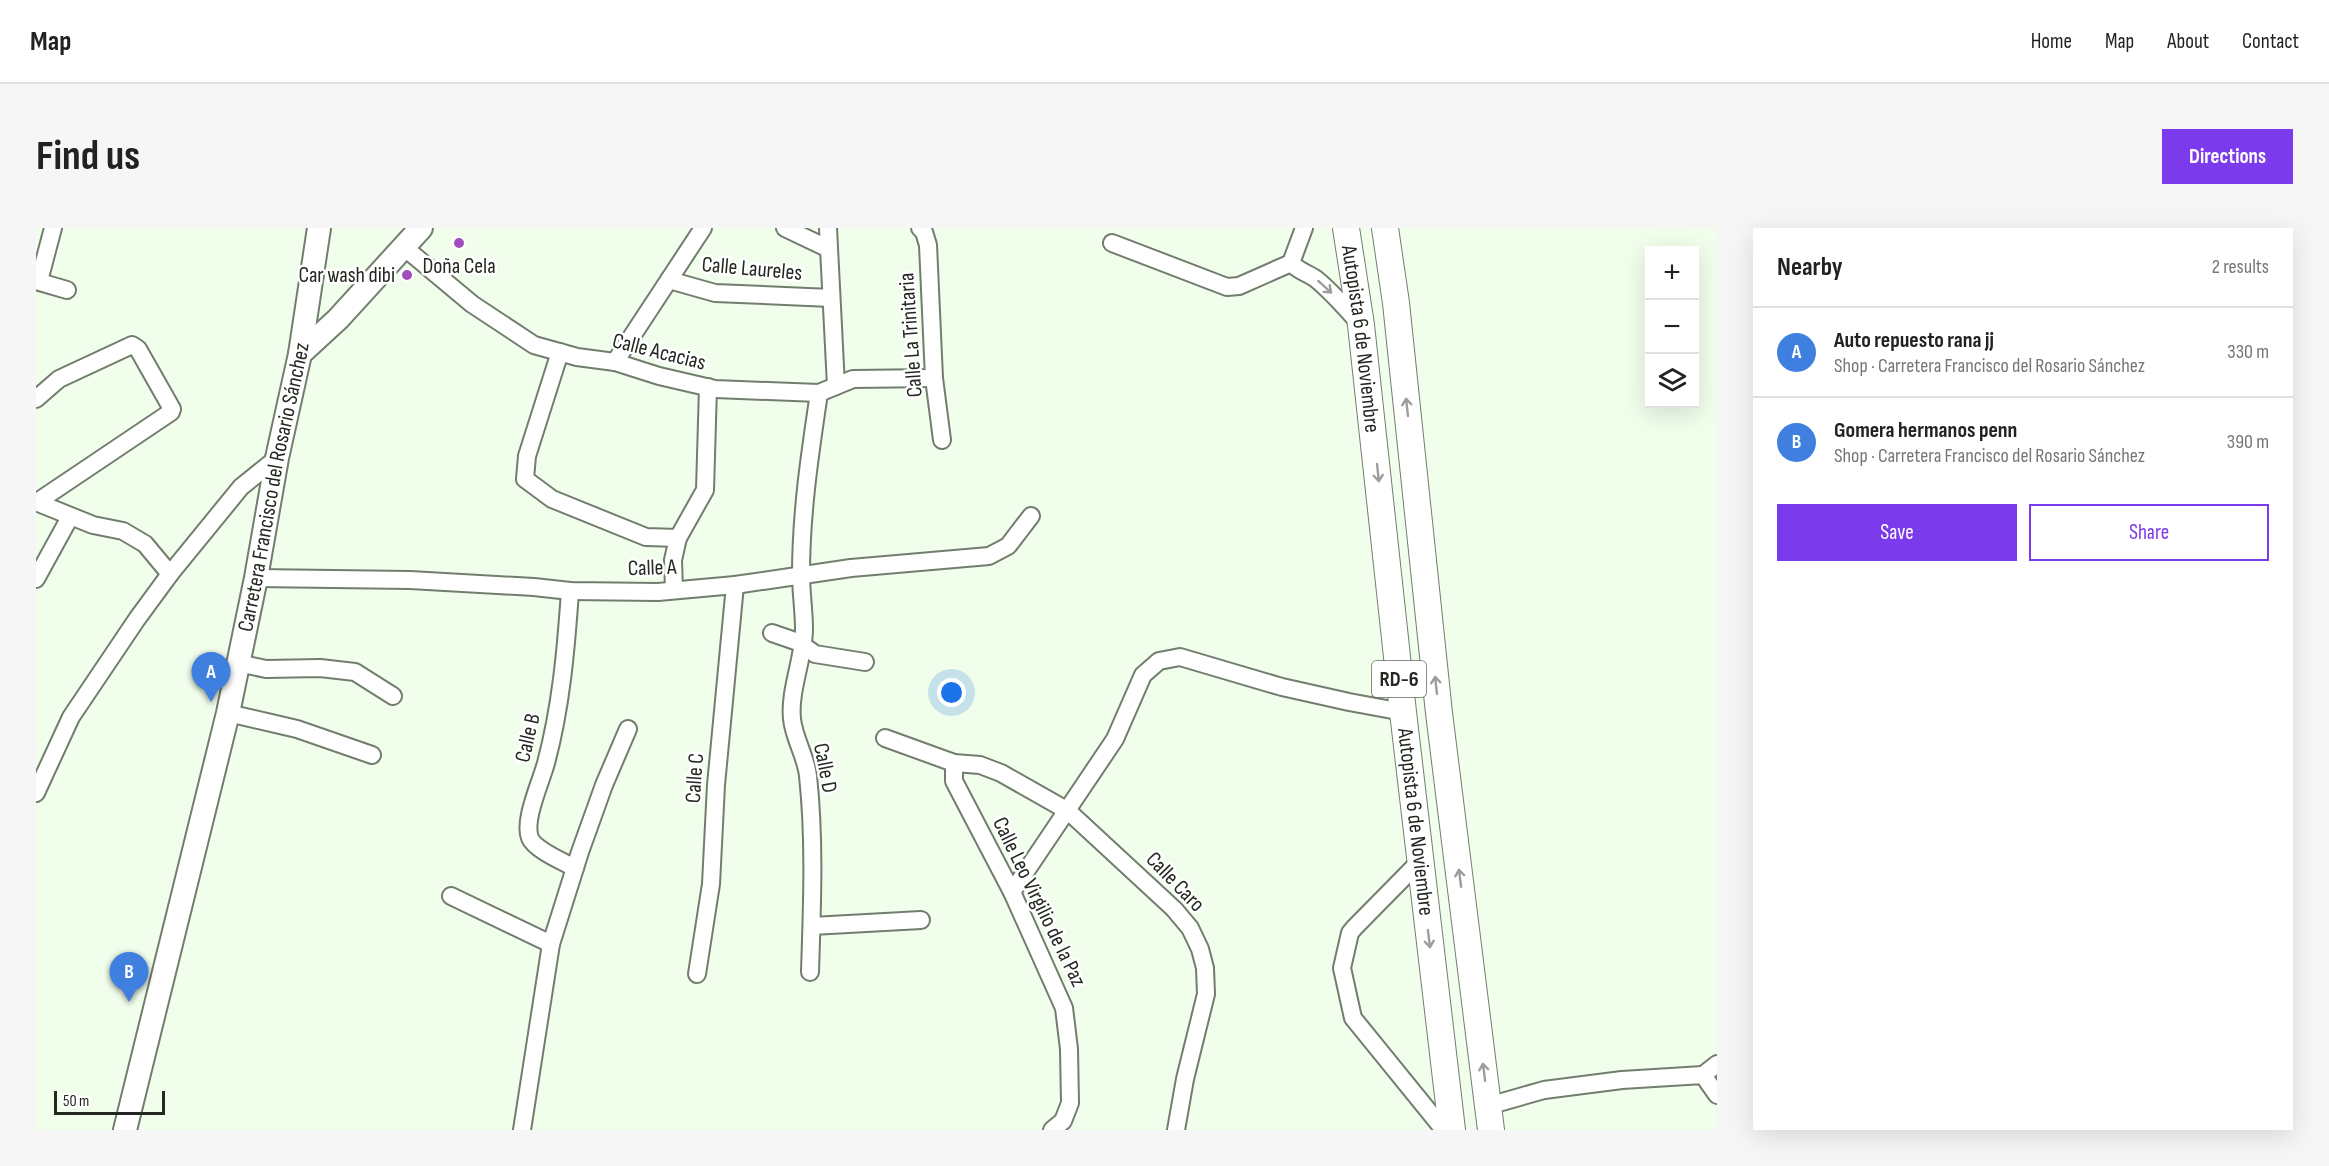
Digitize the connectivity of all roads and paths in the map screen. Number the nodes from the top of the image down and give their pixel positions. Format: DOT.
graph roads {
  1 [pos="53,228"];
  2 [pos="319,228"];
  3 [pos="421,228"];
  4 [pos="704,228"];
  5 [pos="785,228"];
  6 [pos="828,228"];
  7 [pos="920,228"];
  8 [pos="1304,228"];
  9 [pos="1346,228"];
  10 [pos="1385,228"];
  11 [pos="1112,243"];
  12 [pos="405,248"];
  13 [pos="829,249"];
  14 [pos="1291,263"];
  15 [pos="669,280"];
  16 [pos="38,281"];
  17 [pos="67,290"];
  18 [pos="831,298"];
  19 [pos="1361,325"];
  20 [pos="560,352"];
  21 [pos="300,354"];
  22 [pos="615,362"];
  23 [pos="934,378"];
  24 [pos="836,386"];
  25 [pos="708,387"];
  26 [pos="819,393"];
  27 [pos="36,399"];
  28 [pos="942,440"];
  29 [pos="277,458"];
  30 [pos="36,502"];
  31 [pos="1030,516"];
  32 [pos="70,517"];
  33 [pos="678,538"];
  34 [pos="170,574"];
  35 [pos="801,574"];
  36 [pos="256,578"];
  37 [pos="36,579"];
  38 [pos="735,585"];
  39 [pos="674,590"];
  40 [pos="570,591"];
  41 [pos="772,633"];
  42 [pos="802,646"];
  43 [pos="866,662"];
  44 [pos="238,663"];
  45 [pos="393,696"];
  46 [pos="1403,712"];
  47 [pos="228,713"];
  48 [pos="628,729"];
  49 [pos="885,738"];
  50 [pos="372,755"];
  51 [pos="954,763"];
  52 [pos="36,793"];
  53 [pos="1068,811"];
  54 [pos="1420,861"];
  55 [pos="575,868"];
  56 [pos="1012,892"];
  57 [pos="452,896"];
  58 [pos="921,920"];
  59 [pos="812,926"];
  60 [pos="551,944"];
  61 [pos="810,972"];
  62 [pos="697,974"];
  63 [pos="1717,1064"];
  64 [pos="1703,1075"];
  65 [pos="1717,1095"];
  66 [pos="1490,1118"];
  67 [pos="1062,1127"];
  68 [pos="125,1130"];
  69 [pos="522,1130"];
  70 [pos="1176,1130"];
  71 [pos="1443,1130"];
  72 [pos="1452,1130"];
  1 -- 16 [label="street"];
  2 -- 21 [label="main road, Carretera Francisco del Rosario Sánchez"];
  3 -- 12 [label="main road"];
  4 -- 15 [label="street"];
  5 -- 13 [label="street"];
  6 -- 13 [label="street"];
  7 -- 23 [label="street, Calle La Trinitaria"];
  8 -- 14 [label="street"];
  9 -- 19 [label="highway, Autopista 6 de Noviembre / RD-6"];
  66 -- 10 [label="highway, Autopista 6 de Noviembre / RD-6, one-way"];
  11 -- 14 [label="street"];
  12 -- 20 [label="street, Calle Acacias"];
  12 -- 21 [label="main road"];
  13 -- 18 [label="street"];
  14 -- 19 [label="street, one-way"];
  15 -- 18 [label="street, Calle Laureles"];
  15 -- 22 [label="street"];
  16 -- 17 [label="street"];
  18 -- 24 [label="street"];
  19 -- 46 [label="highway, Autopista 6 de Noviembre / RD-6, one-way"];
  20 -- 22 [label="street, Calle Acacias"];
  20 -- 33 [label="street"];
  21 -- 29 [label="main road, Carretera Francisco del Rosario Sánchez"];
  22 -- 25 [label="street, Calle Acacias"];
  23 -- 24 [label="street, Calle Acacias"];
  23 -- 28 [label="street, Calle La Trinitaria"];
  24 -- 26 [label="street, Calle Acacias"];
  25 -- 26 [label="street, Calle Acacias"];
  25 -- 33 [label="street"];
  26 -- 35 [label="street, Calle D"];
  27 -- 30 [label="street"];
  29 -- 34 [label="street"];
  29 -- 36 [label="main road, Carretera Francisco del Rosario Sánchez"];
  30 -- 32 [label="street"];
  31 -- 35 [label="street, Calle A"];
  32 -- 34 [label="street"];
  32 -- 37 [label="street"];
  33 -- 39 [label="street"];
  34 -- 52 [label="street"];
  35 -- 38 [label="street, Calle A"];
  35 -- 42 [label="street, Calle D"];
  36 -- 40 [label="street, Calle A"];
  36 -- 44 [label="main road, Carretera Francisco del Rosario Sánchez"];
  38 -- 39 [label="street, Calle A"];
  38 -- 62 [label="street, Calle C"];
  39 -- 40 [label="street, Calle A"];
  40 -- 55 [label="street, Calle B"];
  41 -- 42 [label="street"];
  42 -- 43 [label="street"];
  42 -- 59 [label="street, Calle D"];
  44 -- 45 [label="street"];
  44 -- 47 [label="main road, Carretera Francisco del Rosario Sánchez"];
  46 -- 53 [label="street"];
  46 -- 54 [label="highway, Autopista 6 de Noviembre / RD-6"];
  47 -- 50 [label="street"];
  47 -- 68 [label="main road, Carretera Francisco del Rosario Sánchez"];
  48 -- 55 [label="street"];
  49 -- 51 [label="street, Calle Caro"];
  51 -- 53 [label="street, Calle Caro"];
  51 -- 56 [label="street, Calle Leo Virgilio de la Paz"];
  53 -- 56 [label="street"];
  53 -- 70 [label="street, Calle Caro"];
  54 -- 71 [label="street"];
  54 -- 72 [label="highway, Autopista 6 de Noviembre / RD-6, one-way"];
  55 -- 60 [label="street"];
  56 -- 67 [label="street, Calle Leo Virgilio de la Paz"];
  57 -- 60 [label="street"];
  58 -- 59 [label="street"];
  59 -- 61 [label="street, Calle D"];
  60 -- 69 [label="street"];
  63 -- 64 [label="street"];
  64 -- 65 [label="street"];
  64 -- 66 [label="street"];
}
